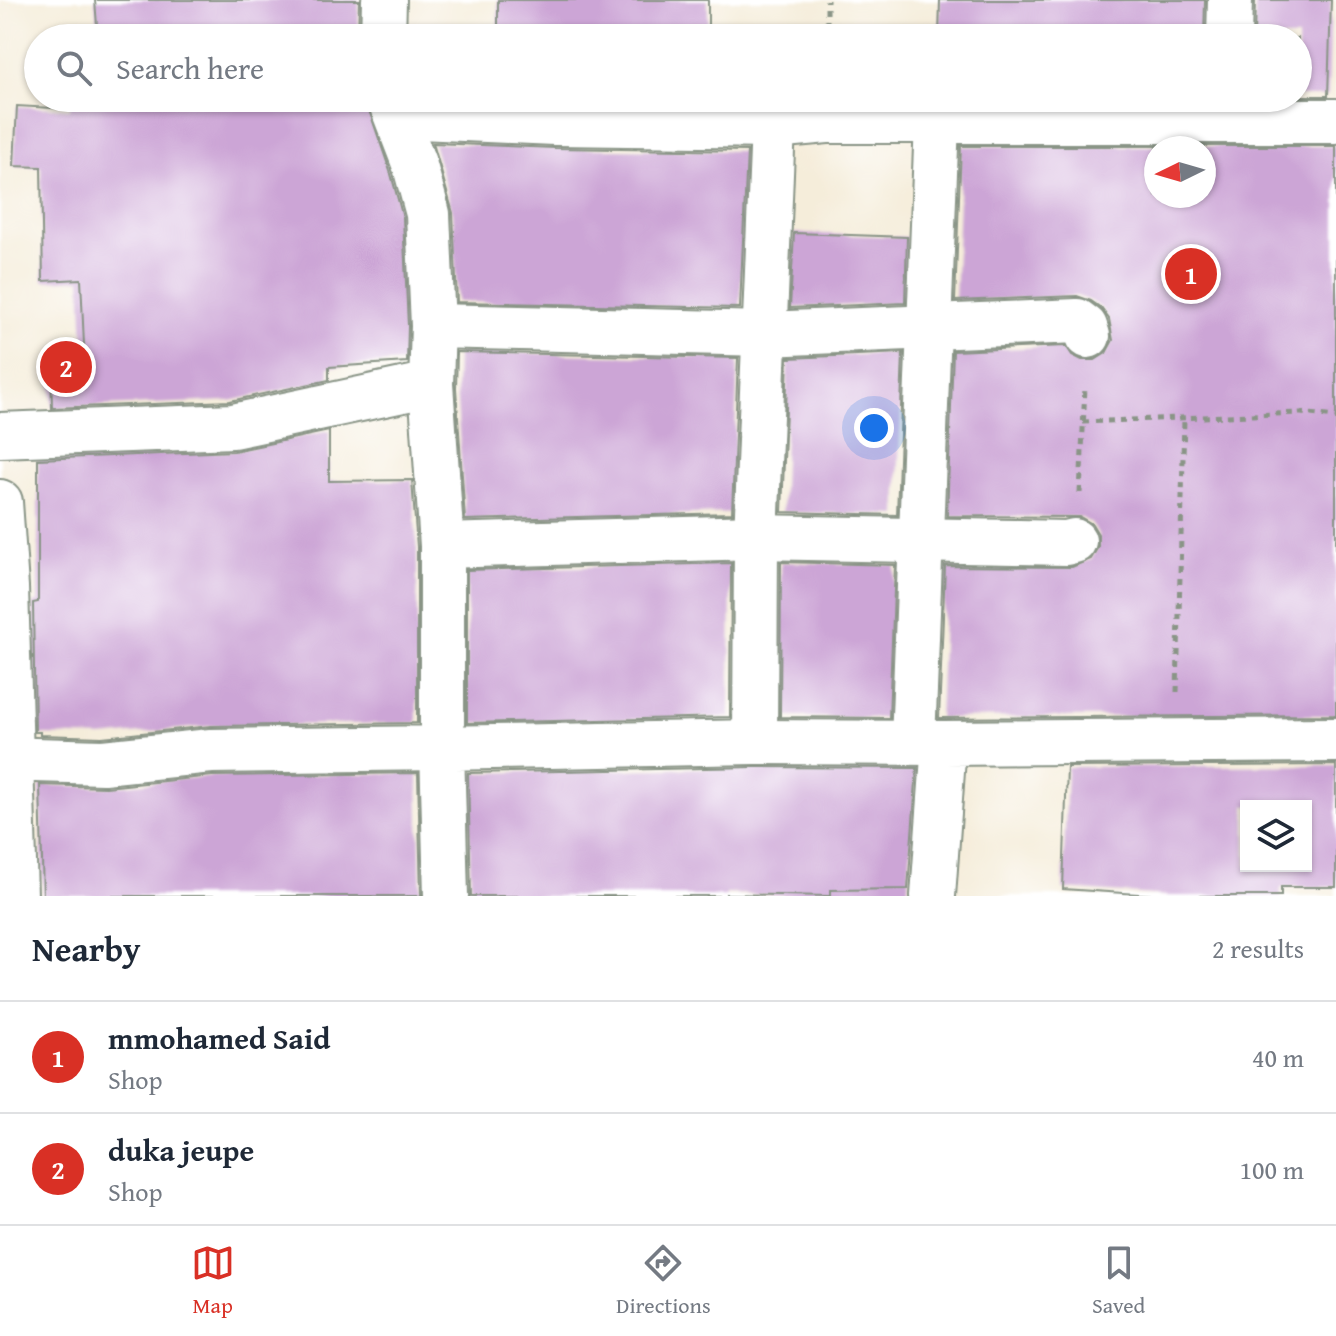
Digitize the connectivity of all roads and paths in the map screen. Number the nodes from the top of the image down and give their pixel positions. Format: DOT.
graph roads {
  1 [pos="384,0"];
  2 [pos="827,0"];
  3 [pos="1230,0"];
  4 [pos="383,24"];
  5 [pos="827,24"];
  6 [pos="1229,24"];
  7 [pos="395,112"];
  8 [pos="444,112"];
  9 [pos="1154,112"];
  10 [pos="1254,112"];
  11 [pos="937,121"];
  12 [pos="1336,121"];
  13 [pos="773,126"];
  14 [pos="433,326"];
  15 [pos="930,328"];
  16 [pos="766,334"];
  17 [pos="1088,336"];
  18 [pos="431,384"];
  19 [pos="1336,417"];
  20 [pos="1184,419"];
  21 [pos="1083,422"];
  22 [pos="0,435"];
  23 [pos="0,502"];
  24 [pos="756,537"];
  25 [pos="919,539"];
  26 [pos="1074,541"];
  27 [pos="442,546"];
  28 [pos="3,588"];
  29 [pos="1336,740"];
  30 [pos="1177,741"];
  31 [pos="755,742"];
  32 [pos="928,742"];
  33 [pos="442,748"];
  34 [pos="6,760"];
  35 [pos="15,896"];
  36 [pos="446,896"];
  37 [pos="933,896"];
  1 -- 4 [label="street"];
  2 -- 5 [label="path"];
  3 -- 6 [label="street"];
  7 -- 14 [label="street"];
  8 -- 13 [label="street"];
  9 -- 11 [label="street"];
  10 -- 12 [label="street"];
  11 -- 13 [label="street"];
  11 -- 15 [label="street"];
  13 -- 16 [label="street"];
  14 -- 16 [label="street"];
  14 -- 18 [label="street"];
  15 -- 16 [label="street"];
  15 -- 17 [label="street"];
  15 -- 25 [label="street"];
  16 -- 24 [label="street"];
  17 -- 21 [label="path"];
  18 -- 22 [label="street"];
  18 -- 27 [label="street"];
  19 -- 20 [label="path"];
  20 -- 21 [label="path"];
  20 -- 30 [label="path"];
  21 -- 26 [label="path"];
  23 -- 28 [label="street"];
  24 -- 25 [label="street"];
  24 -- 27 [label="street"];
  24 -- 31 [label="street"];
  25 -- 26 [label="street"];
  25 -- 32 [label="street"];
  27 -- 33 [label="street"];
  28 -- 34 [label="street"];
  29 -- 30 [label="street"];
  30 -- 32 [label="street"];
  31 -- 32 [label="street"];
  31 -- 33 [label="street"];
  32 -- 37 [label="street"];
  33 -- 34 [label="street"];
  33 -- 36 [label="street"];
  34 -- 35 [label="street"];
}
